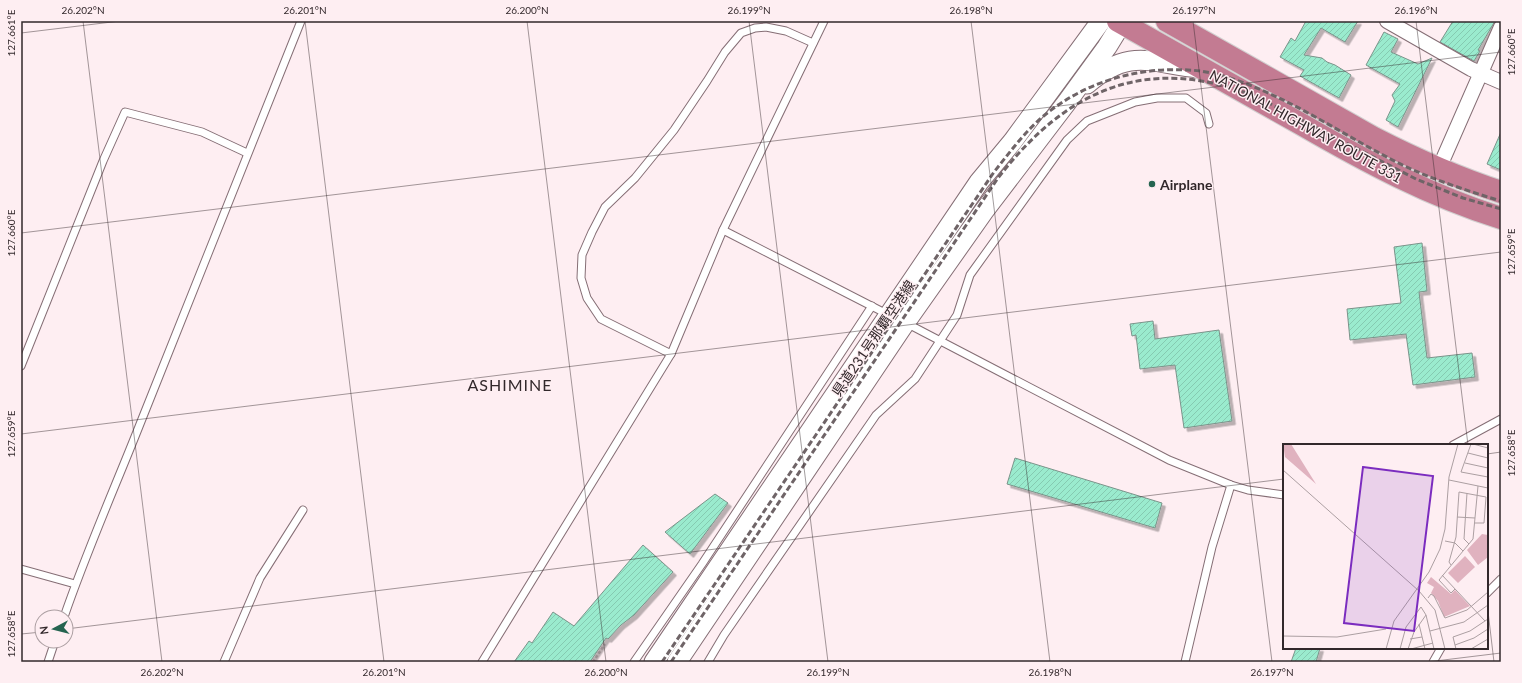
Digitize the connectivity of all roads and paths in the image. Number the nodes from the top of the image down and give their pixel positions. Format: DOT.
graph roads {
  1 [pos="301,21"];
  2 [pos="824,21"];
  3 [pos="1101,21"];
  4 [pos="1167,21"];
  5 [pos="1387,21"];
  6 [pos="1122,22"];
  7 [pos="1501,27"];
  8 [pos="814,43"];
  9 [pos="1202,69"];
  10 [pos="1480,74"];
  11 [pos="1501,82"];
  12 [pos="1067,102"];
  13 [pos="1209,124"];
  14 [pos="247,153"];
  15 [pos="1444,157"];
  16 [pos="1501,192"];
  17 [pos="1501,218"];
  18 [pos="723,230"];
  19 [pos="872,306"];
  20 [pos="897,319"];
  21 [pos="940,341"];
  22 [pos="671,354"];
  23 [pos="21,366"];
  24 [pos="1501,419"];
  25 [pos="1455,444"];
  26 [pos="1231,485"];
  27 [pos="1283,495"];
  28 [pos="303,510"];
  29 [pos="21,569"];
  30 [pos="1501,579"];
  31 [pos="75,584"];
  32 [pos="1488,592"];
  33 [pos="67,609"];
  34 [pos="605,644"];
  35 [pos="53,649"];
  36 [pos="1440,649"];
  37 [pos="48,662"];
  38 [pos="224,662"];
  39 [pos="482,662"];
  40 [pos="592,662"];
  41 [pos="634,662"];
  42 [pos="654,662"];
  43 [pos="677,662"];
  44 [pos="708,662"];
  45 [pos="1185,662"];
  46 [pos="1434,662"];
  1 -- 14 [label="lane"];
  2 -- 8 [label="lane"];
  3 -- 20 [label="main road, 県道231号那覇空港線"];
  4 -- 16 [label="highway, NATIONAL HIGHWAY ROUTE 331"];
  5 -- 10 [label="street"];
  6 -- 9 [label="highway, NATIONAL HIGHWAY ROUTE 331"];
  6 -- 12 [label="main road, 県道231号那覇空港線"];
  7 -- 10 [label="street"];
  8 -- 18 [label="lane"];
  8 -- 22 [label="lane"];
  9 -- 12 [label="main road"];
  9 -- 17 [label="highway, NATIONAL HIGHWAY ROUTE 331"];
  10 -- 11 [label="street"];
  10 -- 15 [label="street"];
  12 -- 20 [label="main road, 県道231号那覇空港線"];
  13 -- 21 [label="lane"];
  14 -- 23 [label="lane"];
  14 -- 31 [label="lane"];
  18 -- 19 [label="lane"];
  18 -- 22 [label="lane"];
  19 -- 20 [label="lane"];
  19 -- 41 [label="lane"];
  20 -- 21 [label="lane"];
  20 -- 42 [label="main road, 県道231号那覇空港線"];
  20 -- 43 [label="main road, 県道231号那覇空港線"];
  21 -- 26 [label="lane"];
  21 -- 44 [label="lane"];
  22 -- 39 [label="lane"];
  24 -- 25 [label="lane"];
  26 -- 27 [label="lane"];
  26 -- 45 [label="lane"];
  28 -- 38 [label="lane"];
  29 -- 31 [label="lane"];
  30 -- 32 [label="lane"];
  31 -- 33 [label="lane"];
  34 -- 40 [label="path"];
  35 -- 37 [label="lane"];
  36 -- 46 [label="lane"];
}
